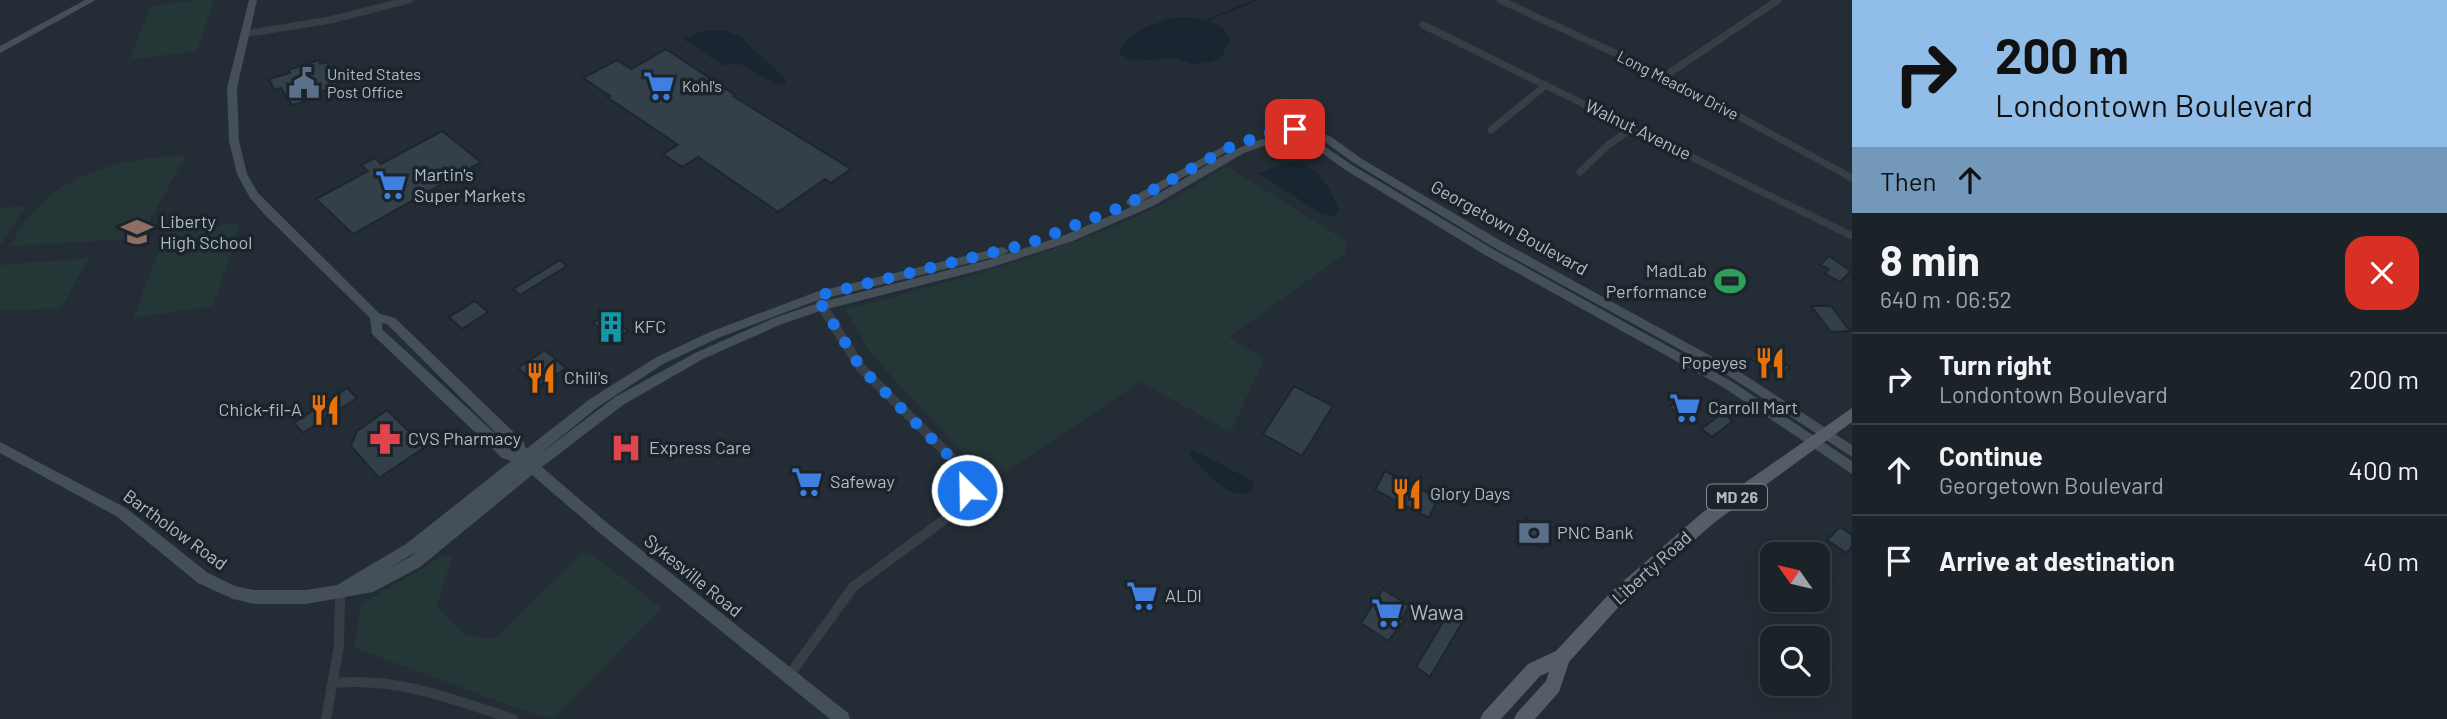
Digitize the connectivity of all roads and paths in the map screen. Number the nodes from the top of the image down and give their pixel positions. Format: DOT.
graph roads {
  1 [pos="92,0"];
  2 [pos="253,0"];
  3 [pos="409,0"];
  4 [pos="1500,0"];
  5 [pos="1778,0"];
  6 [pos="1423,25"];
  7 [pos="244,34"];
  8 [pos="0,50"];
  9 [pos="1665,76"];
  10 [pos="1546,85"];
  11 [pos="1633,128"];
  12 [pos="1491,130"];
  13 [pos="1580,172"];
  14 [pos="1852,178"];
  15 [pos="1852,236"];
  16 [pos="819,301"];
  17 [pos="1852,414"];
  18 [pos="1820,439"];
  19 [pos="0,447"];
  20 [pos="1852,452"];
  21 [pos="527,463"];
  22 [pos="1852,468"];
  23 [pos="438,528"];
  24 [pos="386,579"];
  25 [pos="340,590"];
  26 [pos="1562,657"];
  27 [pos="788,677"];
  28 [pos="334,682"];
  29 [pos="326,719"];
  30 [pos="513,719"];
  31 [pos="842,719"];
  32 [pos="1489,719"];
  33 [pos="1523,719"];
  1 -- 8 [label="street"];
  2 -- 7 [label="street, Sykesville Road"];
  3 -- 7 [label="street"];
  4 -- 9 [label="street, Long Meadow Drive"];
  5 -- 9 [label="street"];
  6 -- 10 [label="street, Walnut Avenue"];
  7 -- 21 [label="street, Sykesville Road"];
  9 -- 14 [label="street, Long Meadow Drive"];
  10 -- 11 [label="street, Walnut Avenue"];
  10 -- 12 [label="street"];
  11 -- 13 [label="street"];
  11 -- 15 [label="street, Walnut Avenue"];
  16 -- 18 [label="street, Georgetown Boulevard"];
  16 -- 21 [label="street, Georgetown Boulevard"];
  16 -- 27 [label="street"];
  17 -- 18 [label="main road, Liberty Road / MD 26"];
  18 -- 20 [label="street, Georgetown Boulevard"];
  18 -- 22 [label="street, Georgetown Boulevard"];
  18 -- 26 [label="main road, Liberty Road / MD 26"];
  19 -- 25 [label="street, Bartholow Road"];
  21 -- 23 [label="street, Bartholow Road"];
  21 -- 24 [label="street, Bartholow Road"];
  21 -- 27 [label="street, Sykesville Road"];
  23 -- 24 [label="street"];
  23 -- 25 [label="street, Bartholow Road"];
  24 -- 25 [label="street, Bartholow Road"];
  25 -- 28 [label="street"];
  26 -- 32 [label="main road, Liberty Road / MD 26"];
  26 -- 33 [label="main road, Liberty Road / MD 26"];
  27 -- 31 [label="street, Sykesville Road"];
  28 -- 29 [label="street"];
  28 -- 30 [label="street"];
}
